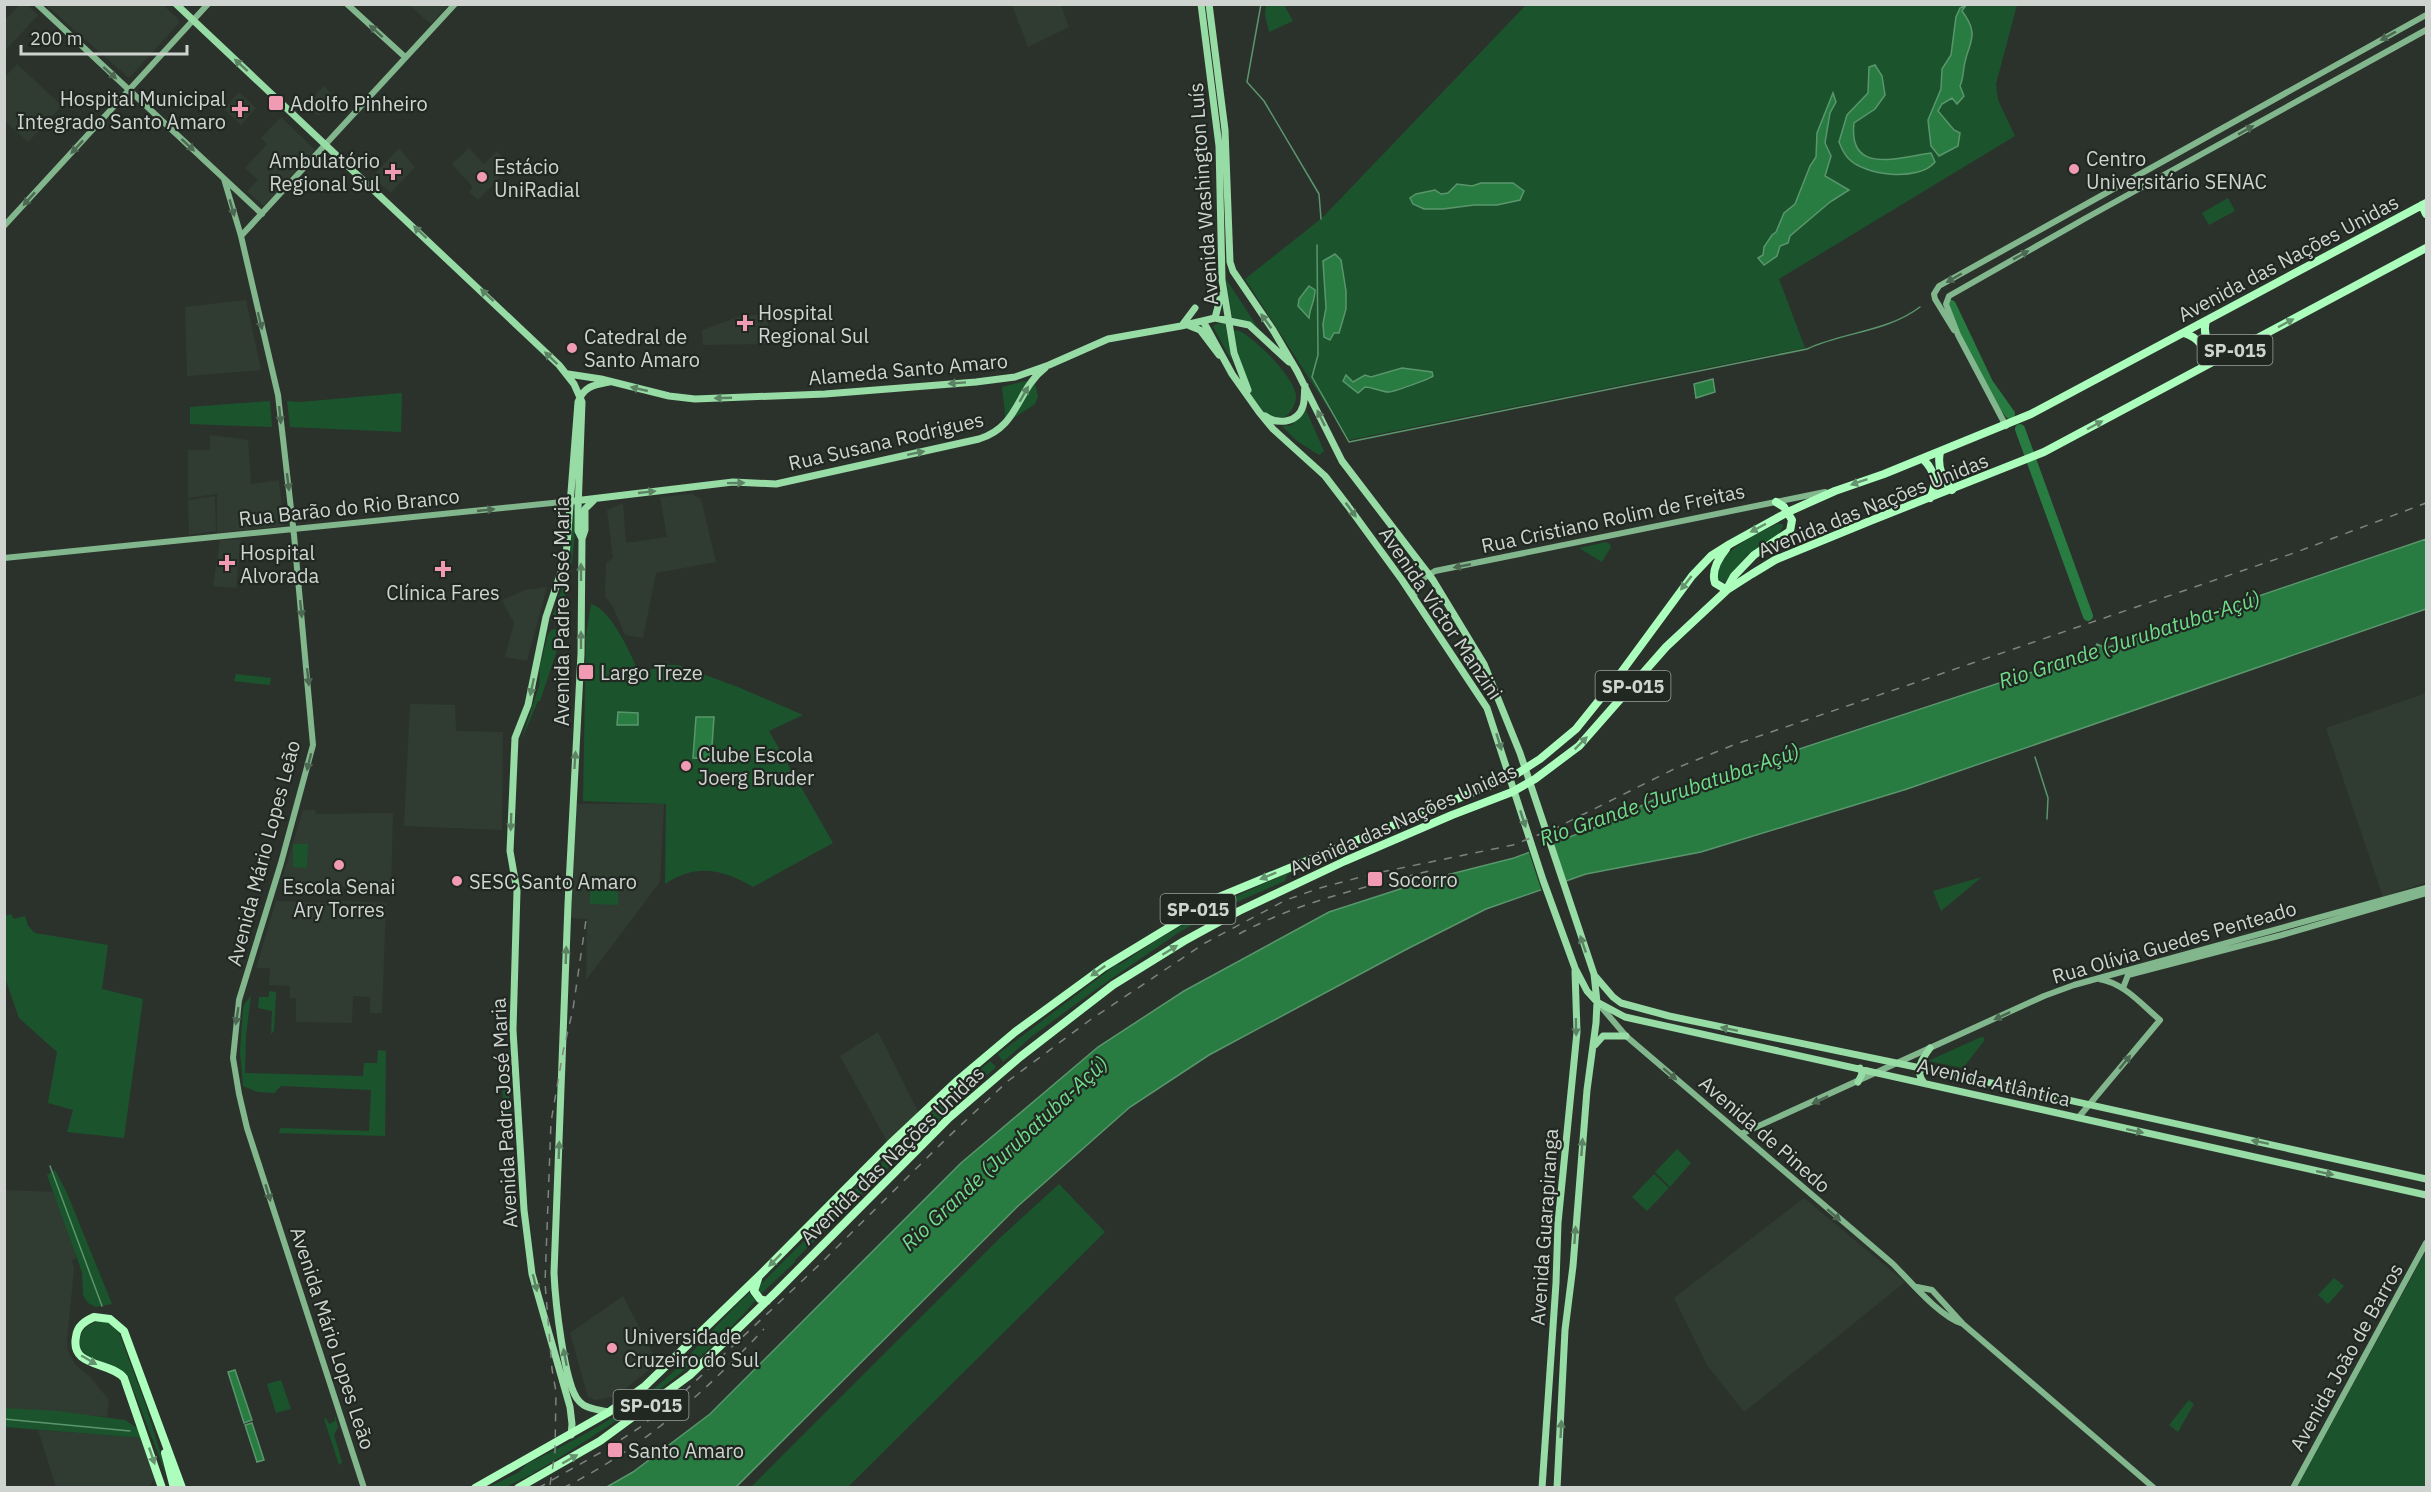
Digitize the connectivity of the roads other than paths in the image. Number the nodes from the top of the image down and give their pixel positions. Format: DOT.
graph roads {
  1 [pos="37,4"];
  2 [pos="176,4"];
  3 [pos="208,4"];
  4 [pos="347,4"];
  5 [pos="454,4"];
  6 [pos="1201,4"];
  7 [pos="1209,4"];
  8 [pos="2427,15"];
  9 [pos="193,21"];
  10 [pos="2427,30"];
  11 [pos="405,57"];
  12 [pos="2306,82"];
  13 [pos="129,90"];
  14 [pos="2299,101"];
  15 [pos="325,143"];
  16 [pos="224,179"];
  17 [pos="2424,204"];
  18 [pos="262,214"];
  19 [pos="2427,214"];
  20 [pos="4,226"];
  21 [pos="241,236"];
  22 [pos="2427,242"];
  23 [pos="2427,248"];
  24 [pos="2388,269"];
  25 [pos="1222,280"];
  26 [pos="1195,308"];
  27 [pos="1215,318"];
  28 [pos="1228,320"];
  29 [pos="1203,321"];
  30 [pos="2206,321"];
  31 [pos="1181,326"];
  32 [pos="2184,333"];
  33 [pos="1958,335"];
  34 [pos="2224,356"];
  35 [pos="1049,365"];
  36 [pos="2203,368"];
  37 [pos="1297,371"];
  38 [pos="568,374"];
  39 [pos="1232,374"];
  40 [pos="609,382"];
  41 [pos="1305,386"];
  42 [pos="580,396"];
  43 [pos="1259,412"];
  44 [pos="2009,425"];
  45 [pos="1940,452"];
  46 [pos="1923,459"];
  47 [pos="697,486"];
  48 [pos="1952,490"];
  49 [pos="1835,491"];
  50 [pos="598,497"];
  51 [pos="1930,498"];
  52 [pos="575,500"];
  53 [pos="1776,502"];
  54 [pos="1788,512"];
  55 [pos="294,530"];
  56 [pos="582,539"];
  57 [pos="1730,544"];
  58 [pos="4,558"];
  59 [pos="1427,574"];
  60 [pos="1727,590"];
  61 [pos="1414,598"];
  62 [pos="2427,891"];
  63 [pos="1575,968"];
  64 [pos="1594,974"];
  65 [pos="2095,978"];
  66 [pos="2123,988"];
  67 [pos="1597,1002"];
  68 [pos="1626,1036"];
  69 [pos="1930,1048"];
  70 [pos="1593,1050"];
  71 [pos="1899,1063"];
  72 [pos="1919,1067"];
  73 [pos="1860,1068"];
  74 [pos="1879,1073"];
  75 [pos="1858,1082"];
  76 [pos="1924,1083"];
  77 [pos="2090,1106"];
  78 [pos="2078,1118"];
  79 [pos="1741,1134"];
  80 [pos="2427,1179"];
  81 [pos="2427,1195"];
  82 [pos="2427,1243"];
  83 [pos="760,1275"];
  84 [pos="1917,1287"];
  85 [pos="767,1301"];
  86 [pos="555,1304"];
  87 [pos="541,1307"];
  88 [pos="1963,1324"];
  89 [pos="609,1412"];
  90 [pos="159,1426"];
  91 [pos="571,1435"];
  92 [pos="160,1486"];
  93 [pos="174,1488"];
  94 [pos="182,1488"];
  95 [pos="364,1488"];
  96 [pos="475,1488"];
  97 [pos="518,1488"];
  98 [pos="1542,1488"];
  99 [pos="1557,1488"];
  100 [pos="2154,1488"];
  101 [pos="2293,1488"];
  1 -- 13 [label="street, one-way"];
  2 -- 9 [label="main road, Avenida Padre José Maria"];
  3 -- 9 [label="street"];
  11 -- 4 [label="street, one-way"];
  5 -- 11 [label="street"];
  6 -- 25 [label="main road, Avenida Washington Luís"];
  37 -- 7 [label="main road, Avenida Washington Luís, one-way"];
  8 -- 12 [label="street, one-way"];
  9 -- 13 [label="street"];
  15 -- 9 [label="main road, Avenida Padre José Maria, one-way"];
  10 -- 14 [label="street"];
  11 -- 15 [label="street"];
  12 -- 14 [label="street"];
  12 -- 33 [label="street, one-way"];
  13 -- 16 [label="street, one-way"];
  13 -- 20 [label="street, one-way"];
  33 -- 14 [label="street, one-way"];
  15 -- 18 [label="street"];
  38 -- 15 [label="main road, Avenida Padre José Maria, one-way"];
  16 -- 18 [label="street"];
  16 -- 21 [label="street, Avenida Mário Lopes Leão, one-way"];
  17 -- 19 [label="highway"];
  17 -- 30 [label="highway, Avenida das Nações Unidas / SP-015"];
  18 -- 21 [label="street"];
  21 -- 55 [label="street, Avenida Mário Lopes Leão, one-way"];
  22 -- 24 [label="highway"];
  23 -- 24 [label="highway, Avenida das Nações Unidas / SP-015"];
  34 -- 24 [label="highway, Avenida das Nações Unidas / SP-015, one-way"];
  25 -- 27 [label="main road"];
  25 -- 28 [label="main road, Avenida Washington Luís"];
  26 -- 31 [label="main road"];
  27 -- 28 [label="main road, Alameda Santo Amaro"];
  27 -- 29 [label="main road, Alameda Santo Amaro"];
  28 -- 37 [label="main road, Alameda Santo Amaro"];
  28 -- 43 [label="main road, Avenida Washington Luís"];
  29 -- 31 [label="main road, Alameda Santo Amaro"];
  29 -- 39 [label="main road, Avenida Víctor Manzini"];
  30 -- 32 [label="highway, Avenida das Nações Unidas / SP-015"];
  30 -- 34 [label="highway"];
  31 -- 35 [label="main road, Alameda Santo Amaro"];
  31 -- 39 [label="main road"];
  32 -- 36 [label="highway"];
  32 -- 44 [label="highway, Avenida das Nações Unidas / SP-015"];
  33 -- 44 [label="street"];
  34 -- 36 [label="highway, Avenida das Nações Unidas / SP-015"];
  35 -- 40 [label="main road, Alameda Santo Amaro, one-way"];
  47 -- 35 [label="main road, Rua Susana Rodrigues, one-way"];
  48 -- 36 [label="highway, Avenida das Nações Unidas / SP-015, one-way"];
  37 -- 41 [label="main road, Avenida Víctor Manzini"];
  38 -- 40 [label="main road, Alameda Santo Amaro"];
  38 -- 42 [label="main road, Avenida Padre José Maria"];
  39 -- 43 [label="main road, Avenida Víctor Manzini"];
  40 -- 42 [label="main road"];
  41 -- 43 [label="main road"];
  59 -- 41 [label="main road, Avenida Víctor Manzini, one-way"];
  42 -- 52 [label="main road, Avenida Padre José Maria"];
  43 -- 61 [label="main road, Avenida Víctor Manzini, one-way"];
  44 -- 45 [label="highway, SP-015"];
  45 -- 46 [label="highway, SP-015"];
  45 -- 48 [label="highway"];
  46 -- 49 [label="highway, SP-015, one-way"];
  46 -- 51 [label="highway"];
  50 -- 47 [label="main road, Rua Barão do Rio Branco, one-way"];
  48 -- 51 [label="highway, Avenida das Nações Unidas / SP-015"];
  49 -- 53 [label="street, Rua Cristiano Rolim de Freitas"];
  49 -- 54 [label="highway, Avenida das Nações Unidas / SP-015"];
  50 -- 52 [label="main road, Rua Barão do Rio Branco"];
  50 -- 56 [label="main road"];
  51 -- 60 [label="highway, Avenida das Nações Unidas / SP-015"];
  55 -- 52 [label="street, Rua Barão do Rio Branco, one-way"];
  52 -- 56 [label="main road, Avenida Padre José Maria"];
  52 -- 87 [label="main road, Avenida Padre José Maria, one-way"];
  53 -- 54 [label="highway"];
  53 -- 59 [label="street, Rua Cristiano Rolim de Freitas, one-way"];
  54 -- 57 [label="highway, Avenida das Nações Unidas / SP-015, one-way"];
  54 -- 60 [label="highway"];
  55 -- 58 [label="street, Rua Barão do Rio Branco"];
  55 -- 95 [label="street, Avenida Mário Lopes Leão, one-way"];
  86 -- 56 [label="main road, Avenida Padre José Maria, one-way"];
  57 -- 60 [label="highway"];
  57 -- 83 [label="highway, Avenida das Nações Unidas / SP-015, one-way"];
  59 -- 61 [label="street"];
  64 -- 59 [label="main road, Avenida Víctor Manzini, one-way"];
  85 -- 60 [label="highway, Avenida das Nações Unidas / SP-015, one-way"];
  61 -- 63 [label="main road, Avenida Víctor Manzini, one-way"];
  62 -- 65 [label="street, Rua Olívia Guedes Penteado"];
  62 -- 66 [label="street, Rua Olívia Guedes Penteado"];
  63 -- 67 [label="main road, Avenida Atlântica"];
  63 -- 98 [label="main road, Avenida Guarapiranga, one-way"];
  64 -- 67 [label="main road, Avenida Guarapiranga"];
  71 -- 64 [label="main road, Avenida Atlântica, one-way"];
  65 -- 66 [label="street"];
  65 -- 69 [label="street, Rua Olívia Guedes Penteado, one-way"];
  77 -- 66 [label="street, one-way"];
  67 -- 68 [label="street, Avenida de Pinedo"];
  67 -- 70 [label="main road, Avenida Guarapiranga"];
  67 -- 73 [label="main road, Avenida Atlântica"];
  68 -- 70 [label="main road"];
  68 -- 79 [label="street, Avenida de Pinedo, one-way"];
  69 -- 71 [label="street, Rua Olívia Guedes Penteado"];
  69 -- 72 [label="main road"];
  99 -- 70 [label="main road, Avenida Guarapiranga, one-way"];
  71 -- 72 [label="main road, Avenida Atlântica"];
  71 -- 74 [label="street, Rua Olívia Guedes Penteado"];
  72 -- 76 [label="main road"];
  72 -- 77 [label="main road, Avenida Atlântica"];
  73 -- 74 [label="main road, Avenida Atlântica"];
  73 -- 75 [label="main road"];
  74 -- 75 [label="street, Rua Olívia Guedes Penteado"];
  74 -- 76 [label="main road, Avenida Atlântica"];
  75 -- 79 [label="street, Rua Olívia Guedes Penteado, one-way"];
  76 -- 78 [label="main road, Avenida Atlântica"];
  77 -- 78 [label="street"];
  80 -- 77 [label="main road, Avenida Atlântica, one-way"];
  78 -- 81 [label="main road, Avenida Atlântica, one-way"];
  79 -- 84 [label="street, Avenida de Pinedo, one-way"];
  82 -- 101 [label="street, Avenida João de Barros"];
  83 -- 85 [label="highway"];
  83 -- 89 [label="highway, Avenida das Nações Unidas / SP-015"];
  84 -- 88 [label="street, Avenida de Pinedo"];
  84 -- 88 [label="street, Avenida de Pinedo"];
  97 -- 85 [label="highway, Avenida das Nações Unidas / SP-015, one-way"];
  86 -- 87 [label="main road"];
  89 -- 86 [label="main road, Avenida Padre José Maria, one-way"];
  87 -- 91 [label="main road, Avenida Padre José Maria"];
  88 -- 100 [label="street, Avenida de Pinedo"];
  89 -- 91 [label="highway, Avenida das Nações Unidas / SP-015"];
  90 -- 92 [label="highway, one-way"];
  90 -- 93 [label="highway"];
  90 -- 94 [label="highway"];
  91 -- 96 [label="highway, Avenida das Nações Unidas / SP-015"];
}
